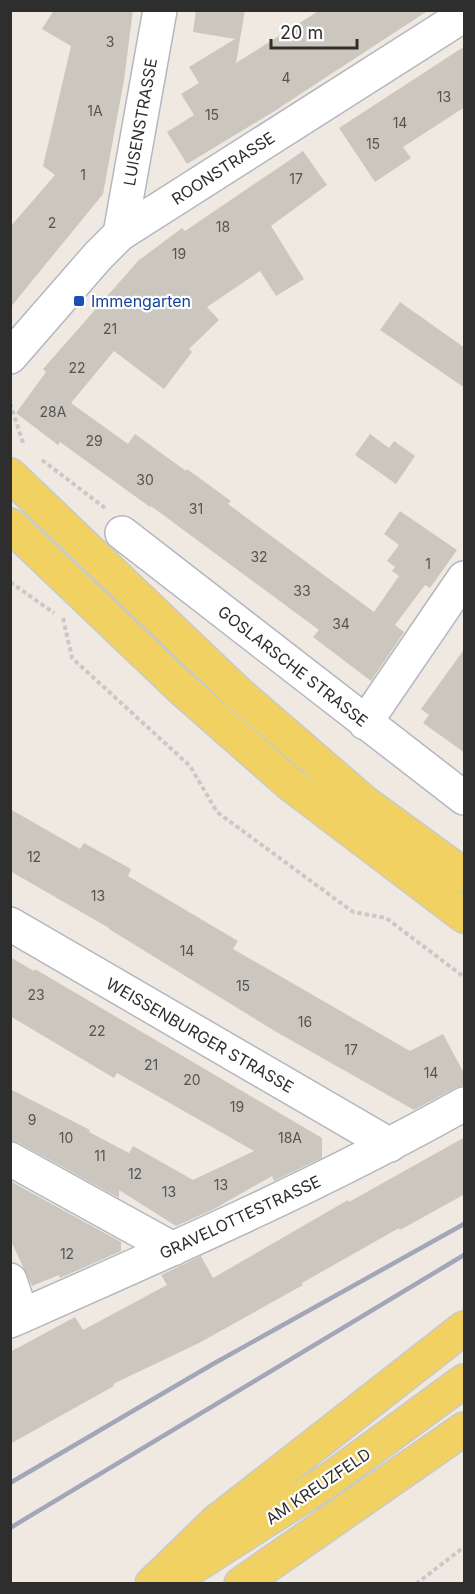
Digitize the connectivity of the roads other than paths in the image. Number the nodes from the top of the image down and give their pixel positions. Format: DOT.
graph roads {
  1 [pos="160,10"];
  2 [pos="465,15"];
  3 [pos="120,234"];
  4 [pos="10,357"];
  5 [pos="22,464"];
  6 [pos="10,525"];
  7 [pos="122,533"];
  8 [pos="465,578"];
  9 [pos="365,723"];
  10 [pos="465,798"];
  11 [pos="465,875"];
  12 [pos="465,916"];
  13 [pos="10,924"];
  14 [pos="465,1104"];
  15 [pos="390,1145"];
  16 [pos="10,1159"];
  17 [pos="173,1249"];
  18 [pos="10,1280"];
  19 [pos="16,1319"];
  20 [pos="465,1328"];
  21 [pos="465,1380"];
  22 [pos="465,1429"];
  23 [pos="152,1584"];
  24 [pos="166,1584"];
  25 [pos="241,1584"];
  1 -- 3 [label="street, LUISENSTRASSE"];
  2 -- 3 [label="street, ROONSTRASSE"];
  3 -- 4 [label="street, ROONSTRASSE"];
  5 -- 11 [label="main road"];
  6 -- 12 [label="main road"];
  7 -- 9 [label="street, GOSLARSCHE STRASSE"];
  8 -- 9 [label="street"];
  9 -- 10 [label="street, GOSLARSCHE STRASSE"];
  13 -- 15 [label="street, WEISSENBURGER STRASSE"];
  14 -- 15 [label="street, GRAVELOTTESTRASSE"];
  15 -- 17 [label="street, GRAVELOTTESTRASSE"];
  16 -- 17 [label="street"];
  17 -- 19 [label="street, GRAVELOTTESTRASSE"];
  18 -- 19 [label="street"];
  20 -- 23 [label="main road"];
  21 -- 24 [label="main road, AM KREUZFELD"];
  22 -- 25 [label="main road"];
}
